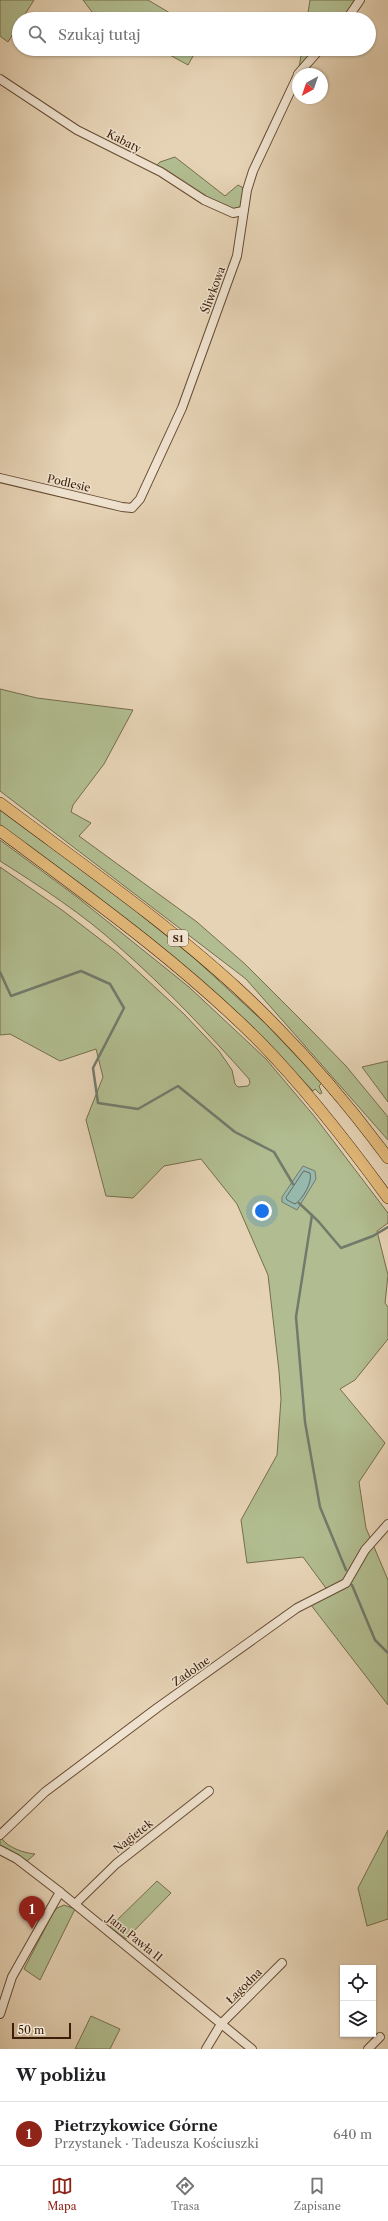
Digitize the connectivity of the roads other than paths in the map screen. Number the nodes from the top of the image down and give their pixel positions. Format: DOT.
graph roads {
  1 [pos="360,0"];
  2 [pos="352,12"];
  3 [pos="314,56"];
  4 [pos="303,68"];
  5 [pos="0,79"];
  6 [pos="292,87"];
  7 [pos="243,211"];
  8 [pos="0,478"];
  9 [pos="132,508"];
  10 [pos="0,803"];
  11 [pos="0,831"];
  12 [pos="388,1158"];
  13 [pos="388,1198"];
  14 [pos="388,1524"];
  15 [pos="209,1791"];
  16 [pos="0,1835"];
  17 [pos="0,1850"];
  18 [pos="60,1892"];
  19 [pos="76,1904"];
  20 [pos="282,1963"];
  21 [pos="0,2014"];
  22 [pos="221,2024"];
  23 [pos="380,2037"];
  24 [pos="206,2049"];
  25 [pos="252,2049"];
  26 [pos="368,2049"];
  1 -- 2 [label="street"];
  3 -- 4 [label="street, Śliwkowa"];
  5 -- 7 [label="street, Kabaty"];
  6 -- 7 [label="street, Śliwkowa"];
  7 -- 9 [label="street, Śliwkowa"];
  8 -- 9 [label="street, Podlesie"];
  10 -- 12 [label="highway, S1"];
  11 -- 13 [label="highway, S1"];
  14 -- 16 [label="street, Zadolne"];
  15 -- 19 [label="street, Nagietek"];
  17 -- 18 [label="street, Jana Pawła II"];
  18 -- 19 [label="street, Jana Pawła II"];
  18 -- 21 [label="street"];
  19 -- 22 [label="street, Jana Pawła II"];
  20 -- 22 [label="street, Łagodna"];
  22 -- 24 [label="street, Łagodna"];
  22 -- 25 [label="street, Jana Pawła II"];
  23 -- 26 [label="street"];
}
